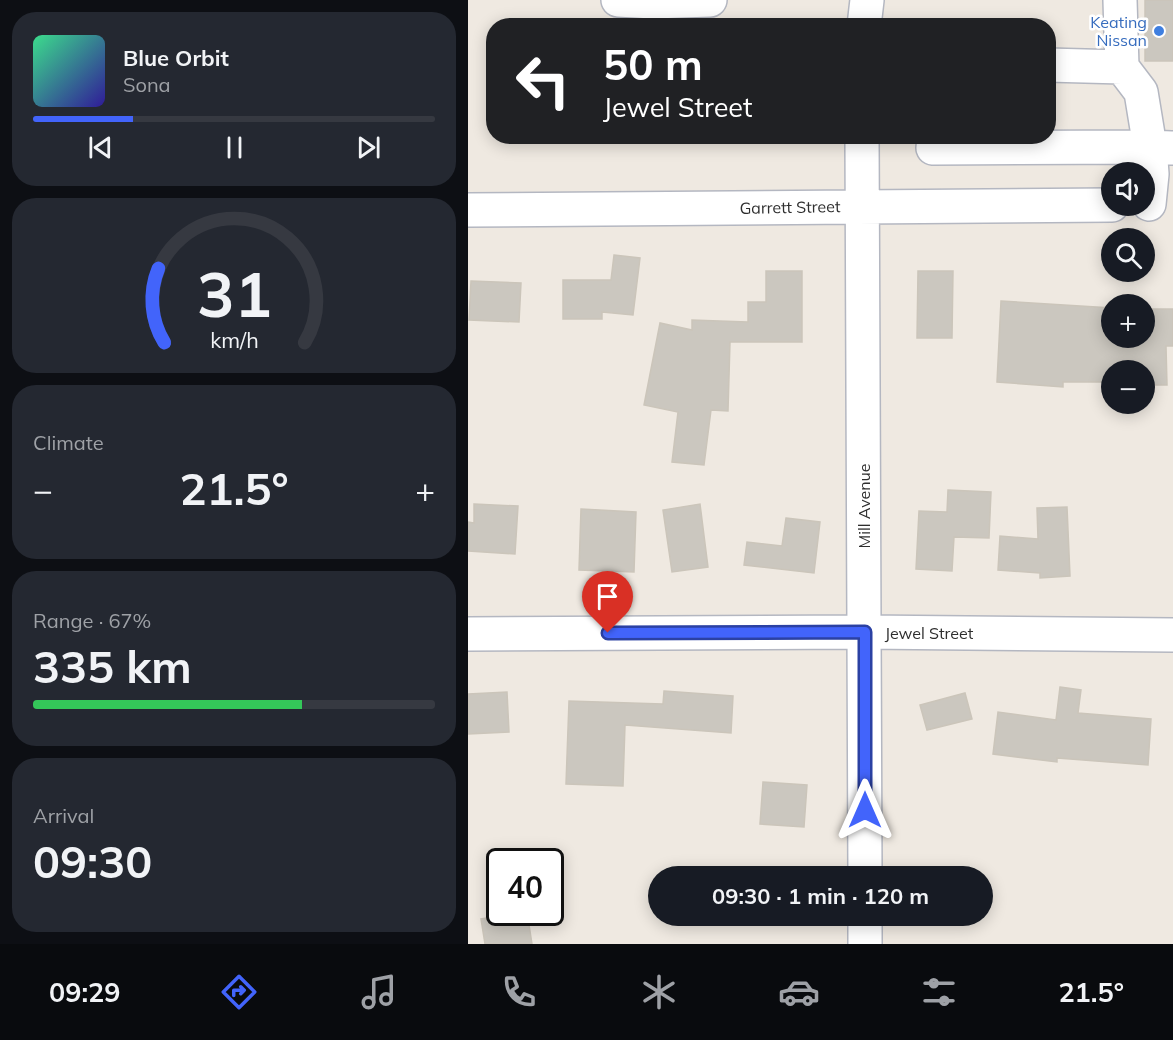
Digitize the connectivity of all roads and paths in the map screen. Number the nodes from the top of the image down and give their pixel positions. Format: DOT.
graph roads {
  1 [pos="618,0"];
  2 [pos="710,0"];
  3 [pos="867,0"];
  4 [pos="1120,0"];
  5 [pos="865,18"];
  6 [pos="1056,65"];
  7 [pos="1122,68"];
  8 [pos="862,144"];
  9 [pos="933,144"];
  10 [pos="1162,147"];
  11 [pos="1156,204"];
  12 [pos="1101,205"];
  13 [pos="862,207"];
  14 [pos="468,210"];
  15 [pos="865,632"];
  16 [pos="468,634"];
  17 [pos="1173,634"];
  18 [pos="865,866"];
  19 [pos="865,926"];
  20 [pos="865,944"];
  1 -- 2 [label="street"];
  3 -- 5 [label="street"];
  4 -- 7 [label="street"];
  6 -- 7 [label="street"];
  7 -- 10 [label="street"];
  8 -- 13 [label="street, Mill Avenue"];
  9 -- 10 [label="street"];
  10 -- 11 [label="street"];
  12 -- 13 [label="street, Garrett Street"];
  13 -- 14 [label="street, Garrett Street"];
  13 -- 15 [label="street, Mill Avenue"];
  15 -- 16 [label="street, Jewel Street"];
  15 -- 17 [label="street, Jewel Street"];
  15 -- 18 [label="street, Mill Avenue"];
  19 -- 20 [label="street"];
}
